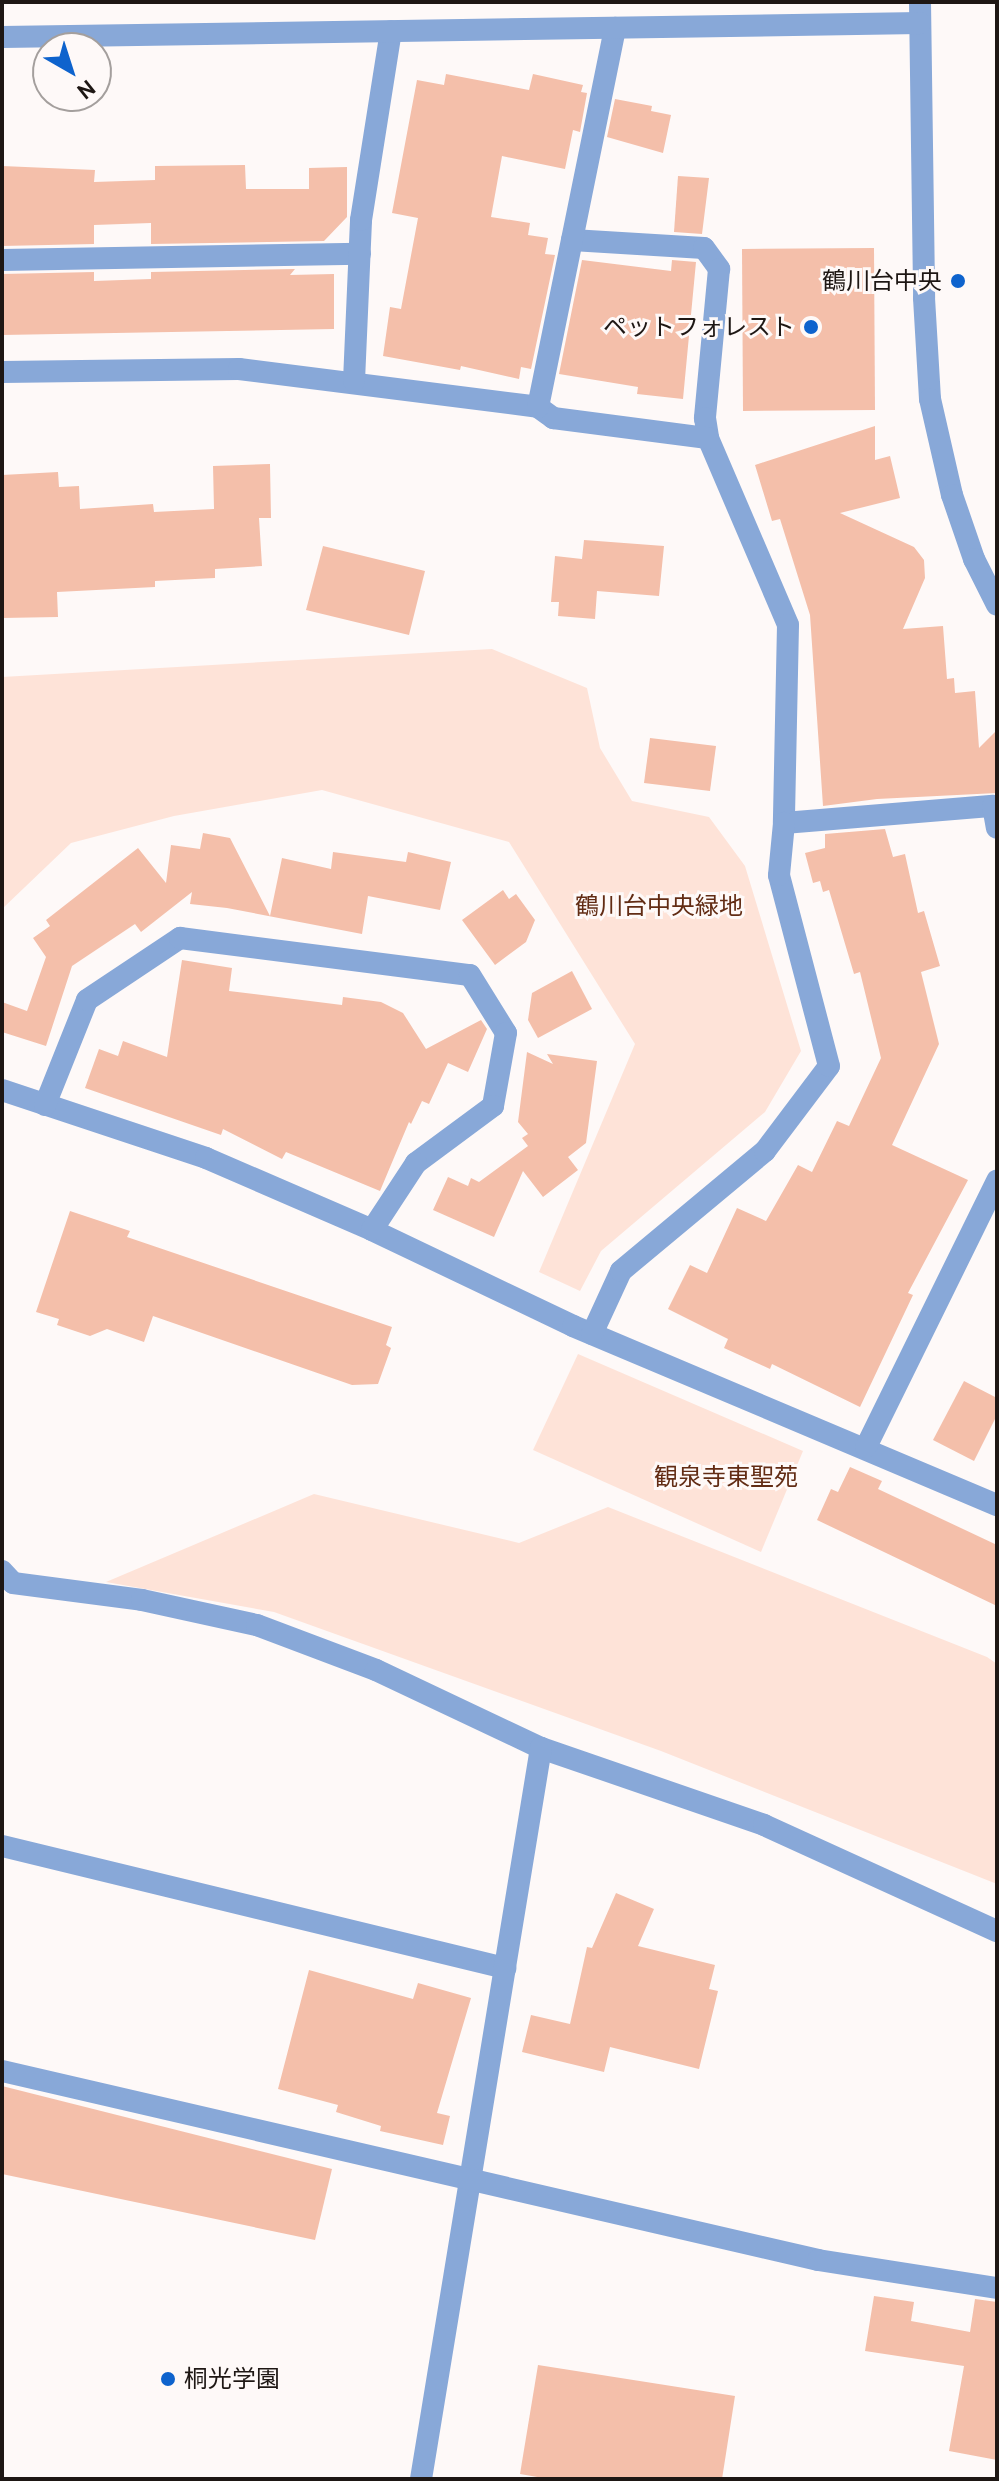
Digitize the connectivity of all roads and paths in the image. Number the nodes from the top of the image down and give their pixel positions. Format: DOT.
graph roads {
  1 [pos="920,12"];
  2 [pos="615,28"];
  3 [pos="391,31"];
  4 [pos="2,37"];
  5 [pos="572,240"];
  6 [pos="360,254"];
  7 [pos="2,260"];
  8 [pos="2,372"];
  9 [pos="354,381"];
  10 [pos="538,407"];
  11 [pos="708,438"];
  12 [pos="997,605"];
  13 [pos="784,823"];
  14 [pos="997,828"];
  15 [pos="2,1090"];
  16 [pos="45,1105"];
  17 [pos="997,1181"];
  18 [pos="372,1230"];
  19 [pos="592,1334"];
  20 [pos="866,1447"];
  21 [pos="997,1505"];
  22 [pos="2,1571"];
  23 [pos="541,1748"];
  24 [pos="2,1846"];
  25 [pos="997,1931"];
  26 [pos="505,1968"];
  27 [pos="2,2071"];
  28 [pos="473,2178"];
  29 [pos="997,2288"];
  30 [pos="421,2479"];
  1 -- 2 [label="street"];
  1 -- 12 [label="street"];
  2 -- 3 [label="street"];
  2 -- 5 [label="street"];
  3 -- 4 [label="street"];
  3 -- 6 [label="street"];
  5 -- 10 [label="street"];
  5 -- 11 [label="street"];
  6 -- 7 [label="street"];
  6 -- 9 [label="street"];
  8 -- 9 [label="street"];
  9 -- 10 [label="street"];
  10 -- 11 [label="street"];
  11 -- 13 [label="street"];
  13 -- 14 [label="street"];
  13 -- 19 [label="street"];
  15 -- 16 [label="street"];
  16 -- 18 [label="street"];
  16 -- 18 [label="street"];
  17 -- 20 [label="street"];
  18 -- 19 [label="street"];
  19 -- 20 [label="street"];
  20 -- 21 [label="street"];
  22 -- 23 [label="street"];
  23 -- 25 [label="street"];
  23 -- 26 [label="street"];
  24 -- 26 [label="street"];
  26 -- 28 [label="street"];
  27 -- 28 [label="street"];
  28 -- 29 [label="street"];
  28 -- 30 [label="street"];
}
